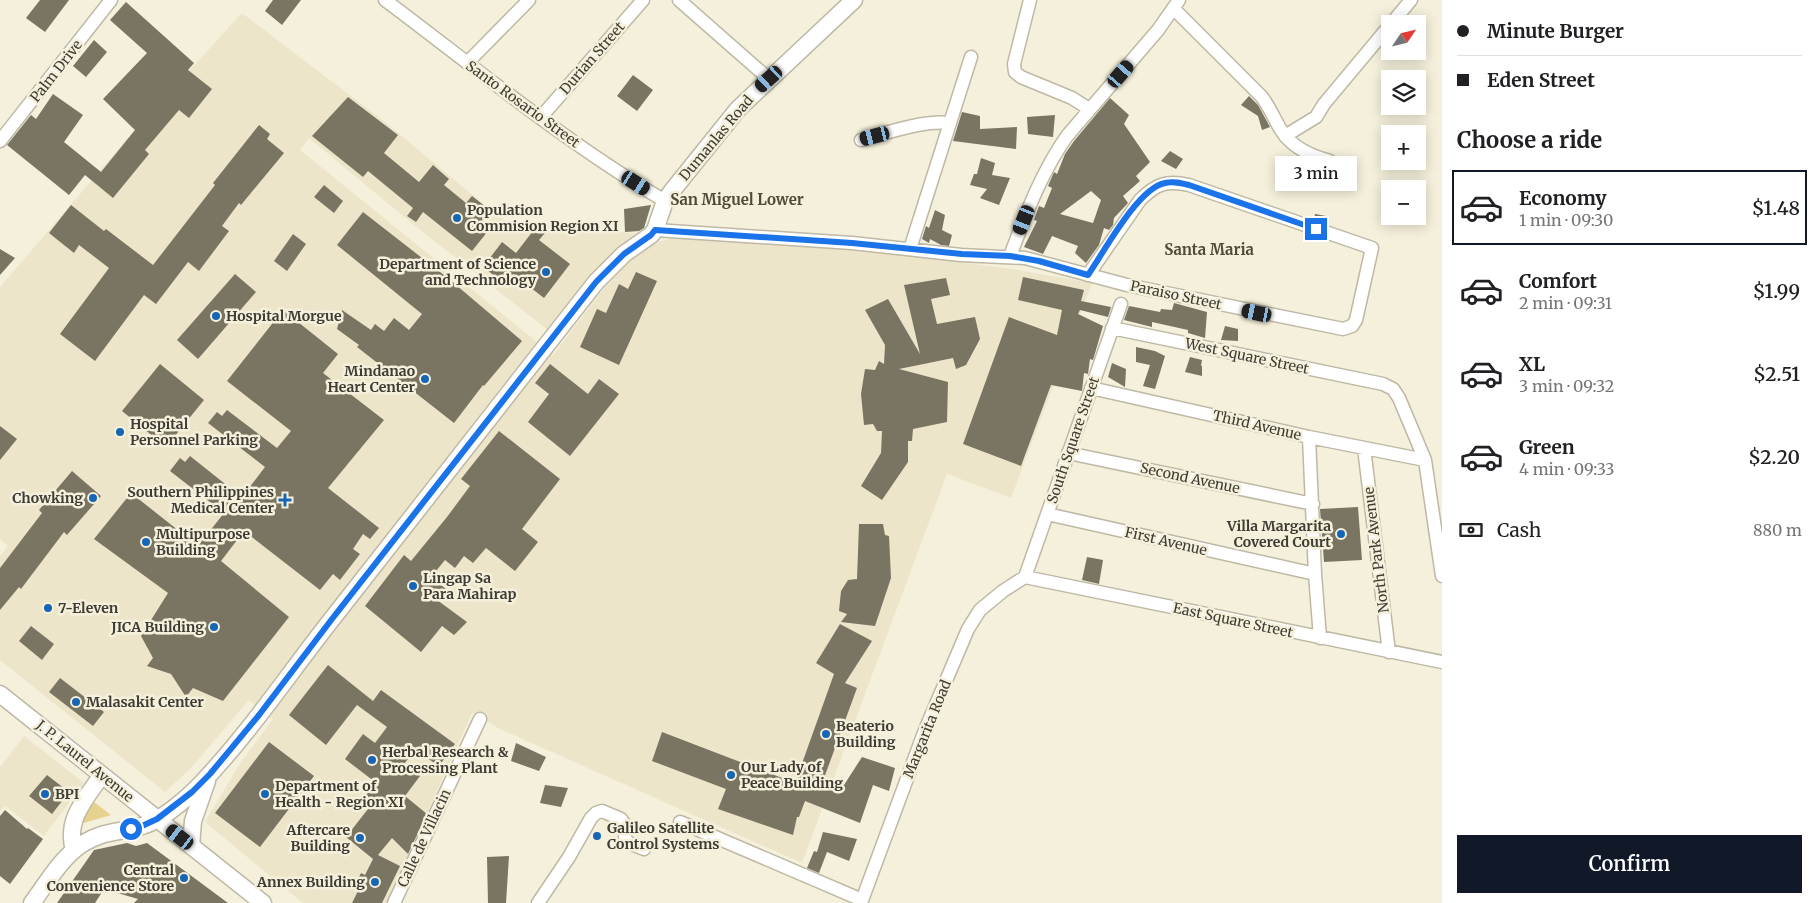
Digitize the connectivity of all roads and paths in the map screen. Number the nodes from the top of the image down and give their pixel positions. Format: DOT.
graph roads {
  1 [pos="111,0"];
  2 [pos="529,0"];
  3 [pos="644,0"];
  4 [pos="678,0"];
  5 [pos="854,0"];
  6 [pos="1030,0"];
  7 [pos="1411,0"];
  8 [pos="388,1"];
  9 [pos="1177,4"];
  10 [pos="1398,15"];
  11 [pos="1381,35"];
  12 [pos="971,57"];
  13 [pos="467,63"];
  14 [pos="769,79"];
  15 [pos="1090,109"];
  16 [pos="540,117"];
  17 [pos="949,123"];
  18 [pos="1285,136"];
  19 [pos="861,140"];
  20 [pos="0,141"];
  21 [pos="1330,161"];
  22 [pos="665,200"];
  23 [pos="655,230"];
  24 [pos="910,249"];
  25 [pos="1010,256"];
  26 [pos="1088,275"];
  27 [pos="1122,304"];
  28 [pos="1112,328"];
  29 [pos="1091,388"];
  30 [pos="1309,437"];
  31 [pos="1364,448"];
  32 [pos="1068,453"];
  33 [pos="1425,460"];
  34 [pos="1313,504"];
  35 [pos="1047,514"];
  36 [pos="1315,574"];
  37 [pos="1442,576"];
  38 [pos="1025,577"];
  39 [pos="1320,638"];
  40 [pos="1388,652"];
  41 [pos="1442,662"];
  42 [pos="0,694"];
  43 [pos="480,719"];
  44 [pos="210,774"];
  45 [pos="102,775"];
  46 [pos="157,819"];
  47 [pos="680,822"];
  48 [pos="191,846"];
  49 [pos="644,849"];
  50 [pos="74,850"];
  51 [pos="862,901"];
  52 [pos="32,903"];
  53 [pos="263,903"];
  54 [pos="394,903"];
  55 [pos="538,903"];
  1 -- 20 [label="street, Palm Drive"];
  2 -- 13 [label="street"];
  3 -- 16 [label="street, Durian Street"];
  4 -- 14 [label="street"];
  5 -- 14 [label="main road, Dumanlas Road"];
  6 -- 15 [label="street"];
  7 -- 10 [label="street"];
  8 -- 13 [label="street, Santo Rosario Street"];
  9 -- 15 [label="street"];
  9 -- 18 [label="street"];
  11 -- 18 [label="street"];
  12 -- 17 [label="street"];
  13 -- 16 [label="street, Santo Rosario Street"];
  14 -- 22 [label="main road, Dumanlas Road"];
  15 -- 25 [label="street"];
  16 -- 22 [label="street, Santo Rosario Street"];
  17 -- 19 [label="street"];
  17 -- 24 [label="street"];
  18 -- 21 [label="street"];
  22 -- 23 [label="main road, Dumanlas Road"];
  23 -- 24 [label="street, Paraiso Street"];
  23 -- 44 [label="main road"];
  24 -- 25 [label="street, Paraiso Street"];
  25 -- 26 [label="street, Paraiso Street"];
  26 -- 26 [label="street, Paraiso Street"];
  27 -- 28 [label="street, South Square Street"];
  28 -- 29 [label="street, South Square Street"];
  28 -- 33 [label="street, West Square Street"];
  29 -- 30 [label="street, Third Avenue"];
  29 -- 32 [label="street, South Square Street"];
  30 -- 31 [label="street, Third Avenue"];
  30 -- 34 [label="street"];
  31 -- 33 [label="street, Third Avenue"];
  31 -- 40 [label="street, North Park Avenue"];
  32 -- 34 [label="street, Second Avenue"];
  32 -- 35 [label="street, South Square Street"];
  33 -- 37 [label="street"];
  34 -- 36 [label="street"];
  35 -- 36 [label="street, First Avenue"];
  35 -- 38 [label="street, South Square Street"];
  36 -- 39 [label="street"];
  38 -- 39 [label="street, East Square Street"];
  38 -- 51 [label="street, Margarita Road"];
  39 -- 40 [label="street, East Square Street"];
  40 -- 41 [label="street, East Square Street"];
  42 -- 45 [label="main road, J. P. Laurel Avenue"];
  43 -- 54 [label="street, Calle de Villacin"];
  44 -- 46 [label="main road"];
  44 -- 48 [label="main road"];
  45 -- 46 [label="main road, J. P. Laurel Avenue"];
  45 -- 50 [label="main road"];
  46 -- 48 [label="main road, J. P. Laurel Avenue"];
  46 -- 50 [label="main road"];
  47 -- 51 [label="street"];
  48 -- 53 [label="main road, J. P. Laurel Avenue"];
  49 -- 55 [label="street"];
  50 -- 52 [label="main road"];
}
